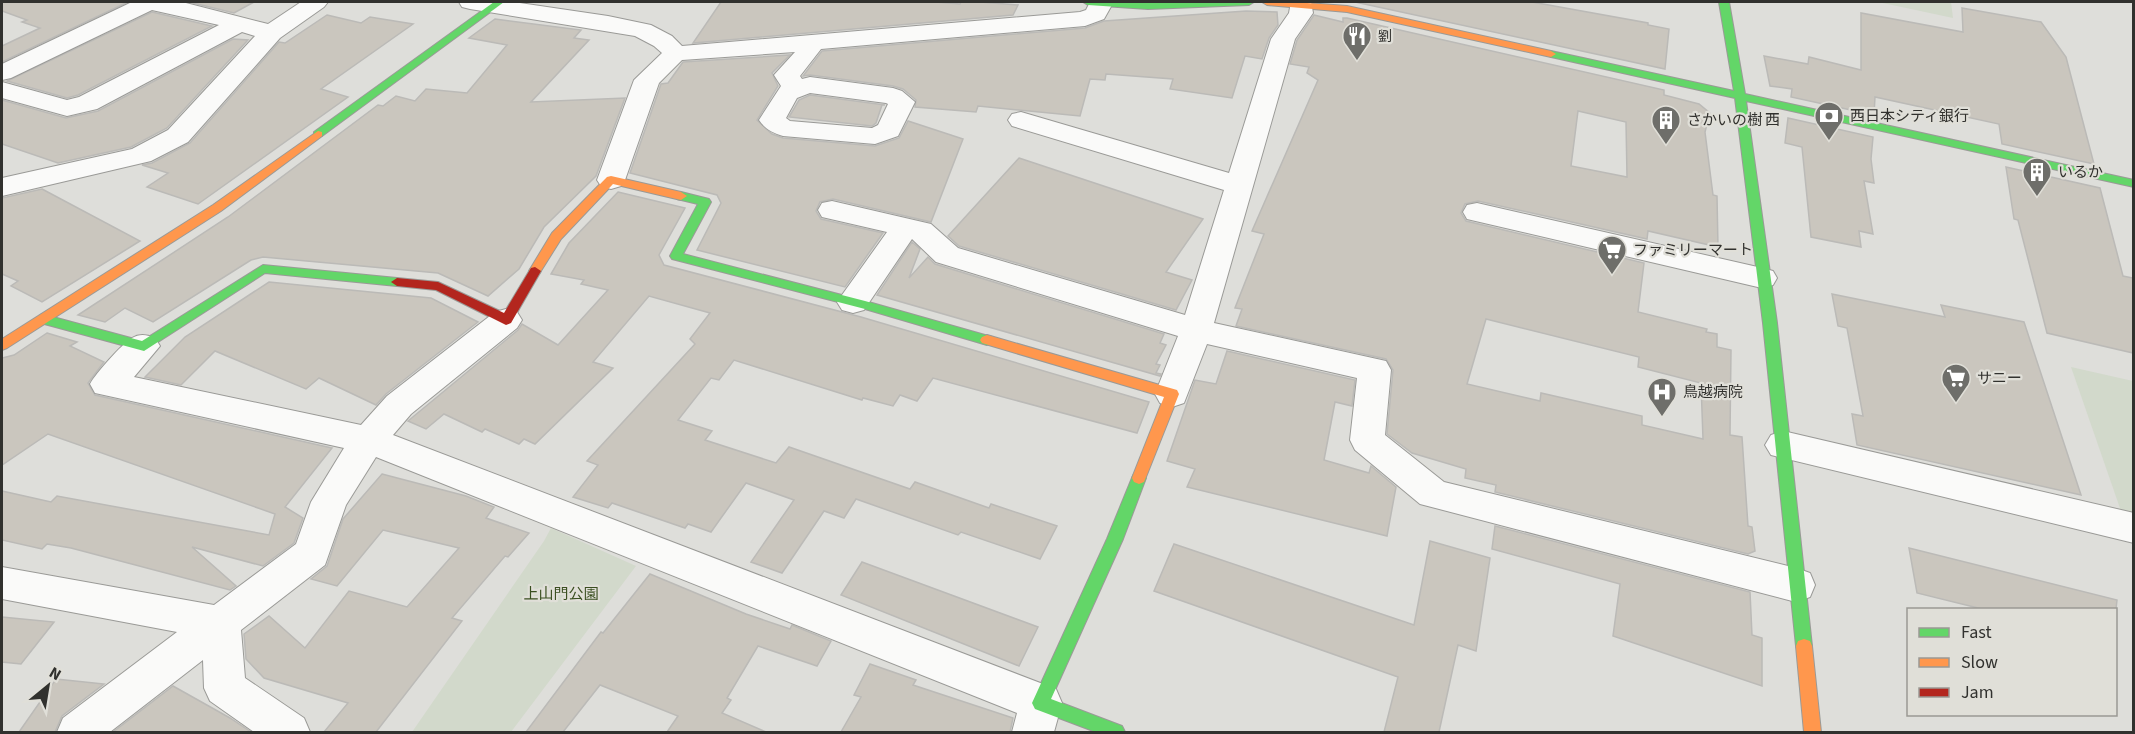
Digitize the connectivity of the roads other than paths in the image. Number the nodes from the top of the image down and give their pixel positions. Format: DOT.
graph roads {
  1 [pos="149,2"];
  2 [pos="316,2"];
  3 [pos="470,2"];
  4 [pos="1095,2"];
  5 [pos="1249,2"];
  6 [pos="1267,2"];
  7 [pos="1724,2"];
  8 [pos="497,3"];
  9 [pos="1301,4"];
  10 [pos="239,24"];
  11 [pos="271,33"];
  12 [pos="809,44"];
  13 [pos="676,53"];
  14 [pos="2,73"];
  15 [pos="795,88"];
  16 [pos="2,90"];
  17 [pos="1741,98"];
  18 [pos="1021,120"];
  19 [pos="611,180"];
  20 [pos="2133,184"];
  21 [pos="1239,185"];
  22 [pos="2,187"];
  23 [pos="832,210"];
  24 [pos="1477,213"];
  25 [pos="906,227"];
  26 [pos="1762,278"];
  27 [pos="853,302"];
  28 [pos="42,319"];
  29 [pos="506,320"];
  30 [pos="1196,330"];
  31 [pos="5,340"];
  32 [pos="144,346"];
  33 [pos="1172,394"];
  34 [pos="368,440"];
  35 [pos="1783,445"];
  36 [pos="2133,528"];
  37 [pos="2,583"];
  38 [pos="1796,585"];
  39 [pos="220,623"];
  40 [pos="1037,718"];
  41 [pos="78,732"];
  42 [pos="289,732"];
  43 [pos="1116,732"];
  44 [pos="1813,732"];
  1 -- 10 [label="street"];
  1 -- 14 [label="street"];
  2 -- 11 [label="street"];
  3 -- 8 [label="street"];
  4 -- 5 [label="street"];
  4 -- 12 [label="street"];
  6 -- 9 [label="street"];
  7 -- 17 [label="street"];
  8 -- 13 [label="street"];
  8 -- 28 [label="street"];
  9 -- 17 [label="street"];
  9 -- 21 [label="street"];
  10 -- 11 [label="street"];
  10 -- 16 [label="street"];
  11 -- 22 [label="street"];
  12 -- 13 [label="street"];
  12 -- 15 [label="street"];
  13 -- 19 [label="street"];
  17 -- 20 [label="street"];
  17 -- 26 [label="street"];
  18 -- 21 [label="street"];
  19 -- 27 [label="street"];
  19 -- 29 [label="street"];
  21 -- 30 [label="street"];
  23 -- 25 [label="street"];
  24 -- 26 [label="street"];
  25 -- 27 [label="street"];
  25 -- 30 [label="street"];
  26 -- 35 [label="street"];
  27 -- 33 [label="street"];
  28 -- 31 [label="street"];
  28 -- 32 [label="street"];
  29 -- 32 [label="street"];
  29 -- 34 [label="street"];
  30 -- 33 [label="street"];
  30 -- 38 [label="street"];
  32 -- 34 [label="street"];
  33 -- 40 [label="street"];
  34 -- 39 [label="street"];
  34 -- 40 [label="street"];
  35 -- 36 [label="street"];
  35 -- 38 [label="street"];
  37 -- 39 [label="street"];
  38 -- 44 [label="street"];
  39 -- 41 [label="street"];
  39 -- 42 [label="street"];
  40 -- 43 [label="street"];
}
